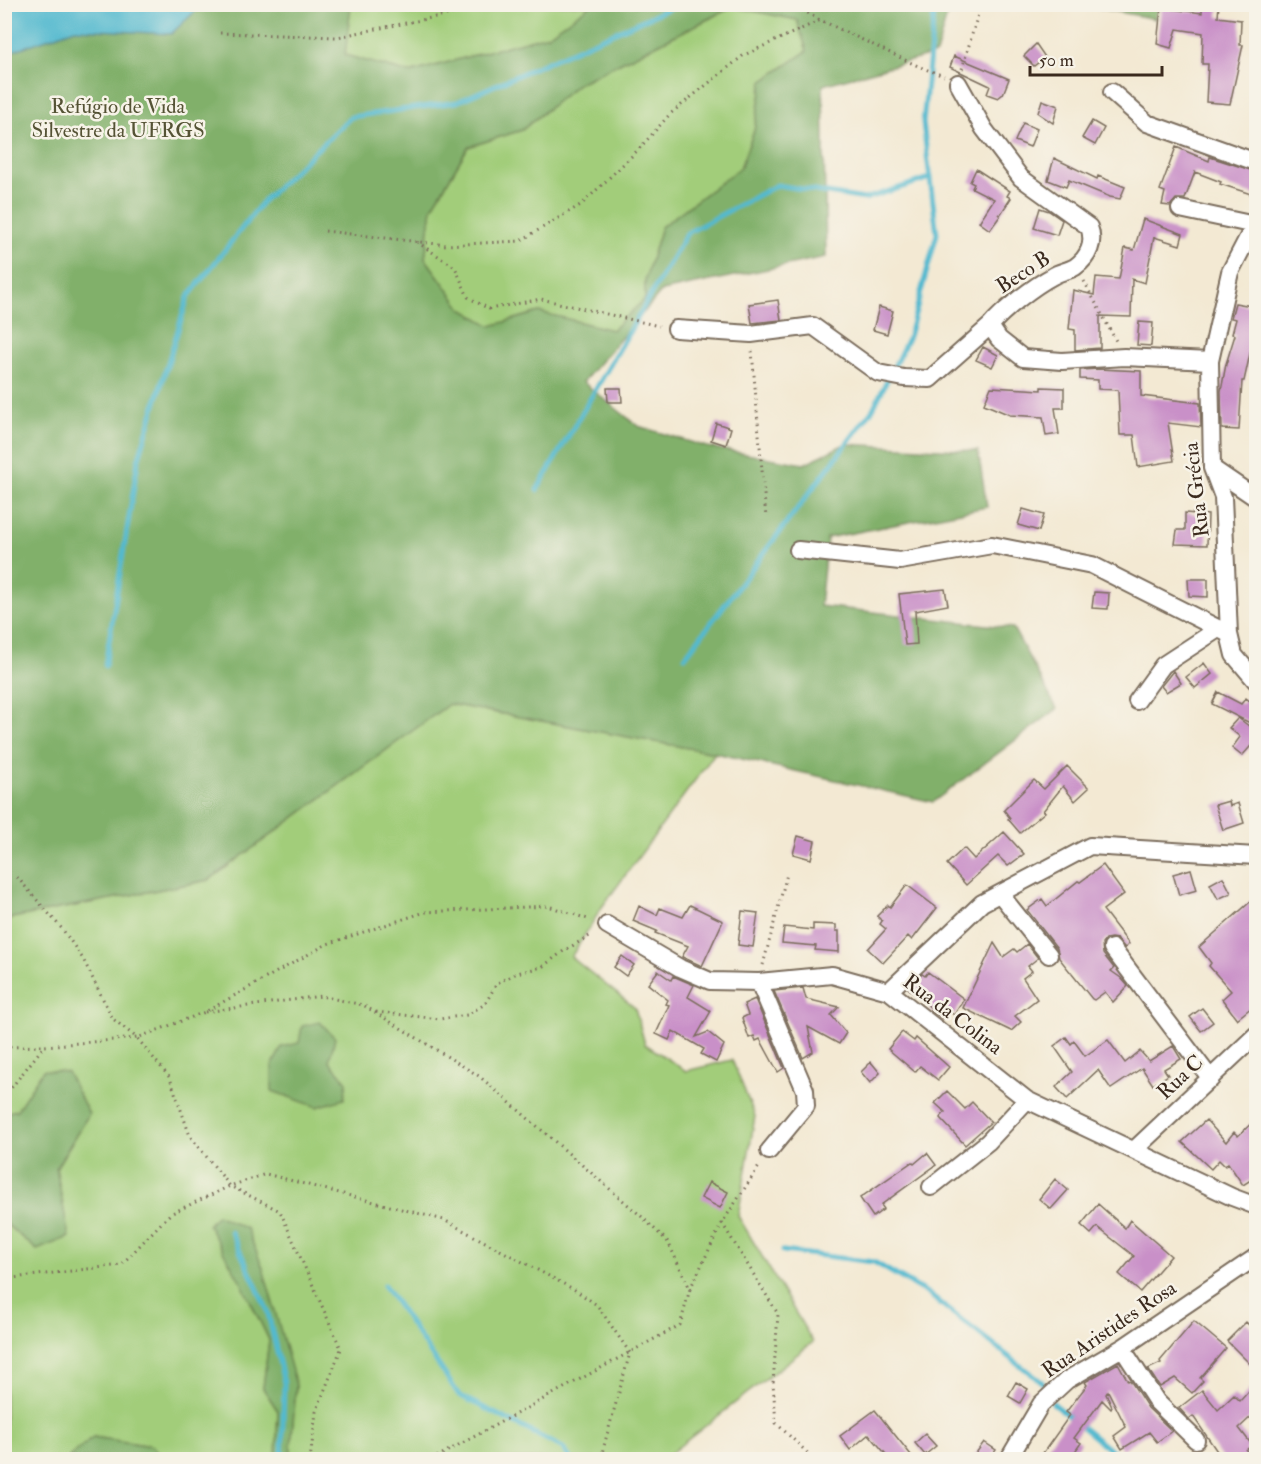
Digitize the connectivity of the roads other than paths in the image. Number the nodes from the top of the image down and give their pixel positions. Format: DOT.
graph roads {
  1 [pos="958,83"];
  2 [pos="1112,92"];
  3 [pos="1257,162"];
  4 [pos="1180,209"];
  5 [pos="1256,224"];
  6 [pos="990,326"];
  7 [pos="676,329"];
  8 [pos="1210,361"];
  9 [pos="1212,468"];
  10 [pos="1257,498"];
  11 [pos="798,550"];
  12 [pos="1224,632"];
  13 [pos="1257,681"];
  14 [pos="1137,701"];
  15 [pos="1257,856"];
  16 [pos="1000,894"];
  17 [pos="607,925"];
  18 [pos="1112,948"];
  19 [pos="1049,955"];
  20 [pos="759,982"];
  21 [pos="889,991"];
  22 [pos="1257,1035"];
  23 [pos="1211,1079"];
  24 [pos="1027,1100"];
  25 [pos="769,1150"];
  26 [pos="1134,1150"];
  27 [pos="931,1187"];
  28 [pos="1257,1206"];
  29 [pos="1257,1257"];
  30 [pos="1122,1348"];
  31 [pos="1196,1440"];
  32 [pos="1008,1460"];
  1 -- 6 [label="street, Beco B"];
  2 -- 3 [label="street"];
  4 -- 5 [label="street"];
  5 -- 8 [label="street, Rua Grécia"];
  6 -- 7 [label="street"];
  6 -- 8 [label="street, Beco B"];
  8 -- 9 [label="street, Rua Grécia"];
  9 -- 10 [label="street"];
  9 -- 12 [label="street, Rua Grécia"];
  11 -- 12 [label="street"];
  12 -- 13 [label="street, Rua Grécia"];
  12 -- 14 [label="street"];
  15 -- 16 [label="street"];
  16 -- 19 [label="street"];
  16 -- 21 [label="street"];
  17 -- 20 [label="street, Rua da Colina"];
  18 -- 23 [label="street"];
  20 -- 21 [label="street, Rua da Colina"];
  20 -- 25 [label="street"];
  21 -- 24 [label="street, Rua da Colina"];
  22 -- 23 [label="street, Rua C"];
  23 -- 26 [label="street, Rua C"];
  24 -- 26 [label="street, Rua da Colina"];
  24 -- 27 [label="street"];
  26 -- 28 [label="street, Rua da Colina"];
  29 -- 30 [label="street, Rua Aristides Rosa"];
  30 -- 31 [label="street"];
  30 -- 32 [label="street, Rua Aristides Rosa"];
}
